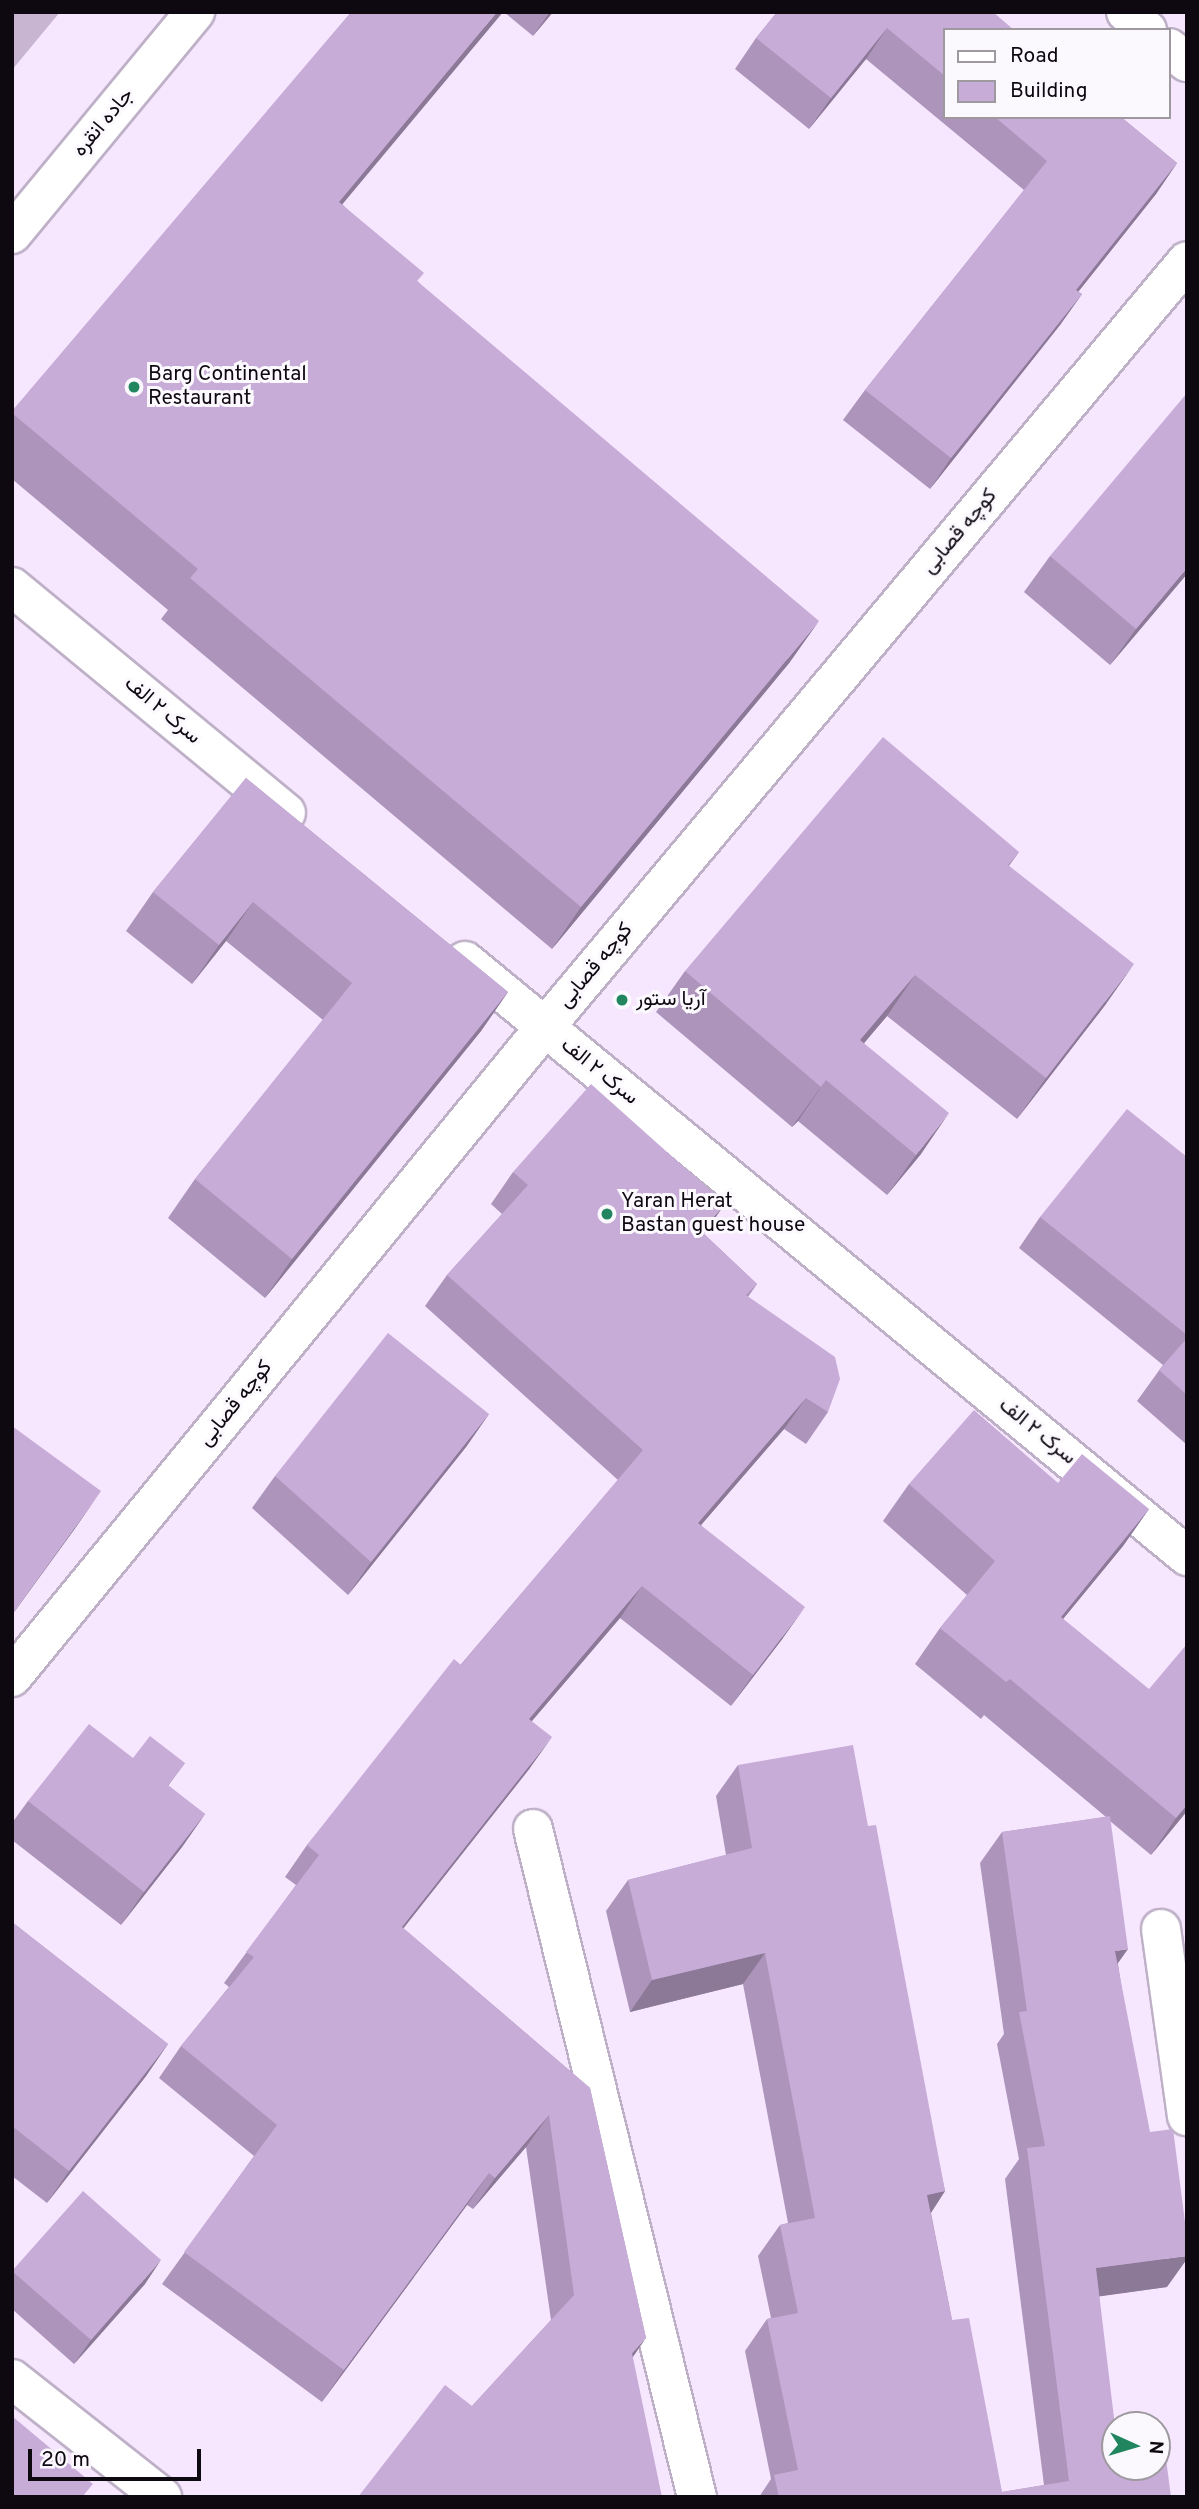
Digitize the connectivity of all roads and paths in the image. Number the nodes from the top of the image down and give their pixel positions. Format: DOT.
graph roads {
  1 [pos="195,12"];
  2 [pos="1126,12"];
  3 [pos="1145,28"];
  4 [pos="1171,50"];
  5 [pos="1187,62"];
  6 [pos="12,234"];
  7 [pos="1187,261"];
  8 [pos="12,587"];
  9 [pos="311,833"];
  10 [pos="439,939"];
  11 [pos="545,1027"];
  12 [pos="1187,1556"];
  13 [pos="12,1677"];
  14 [pos="533,1829"];
  15 [pos="1161,1929"];
  16 [pos="1187,2116"];
  17 [pos="12,2379"];
  18 [pos="162,2497"];
  19 [pos="697,2497"];
  1 -- 6 [label="street, جاده انقره"];
  2 -- 3 [label="street"];
  4 -- 5 [label="street"];
  7 -- 11 [label="street, کوچه قصابی"];
  8 -- 9 [label="street, سرک ۲ الف"];
  10 -- 11 [label="street, سرک ۲ الف"];
  11 -- 12 [label="street, سرک ۲ الف"];
  11 -- 13 [label="street, کوچه قصابی"];
  14 -- 19 [label="street"];
  15 -- 16 [label="street"];
  17 -- 18 [label="street"];
}
